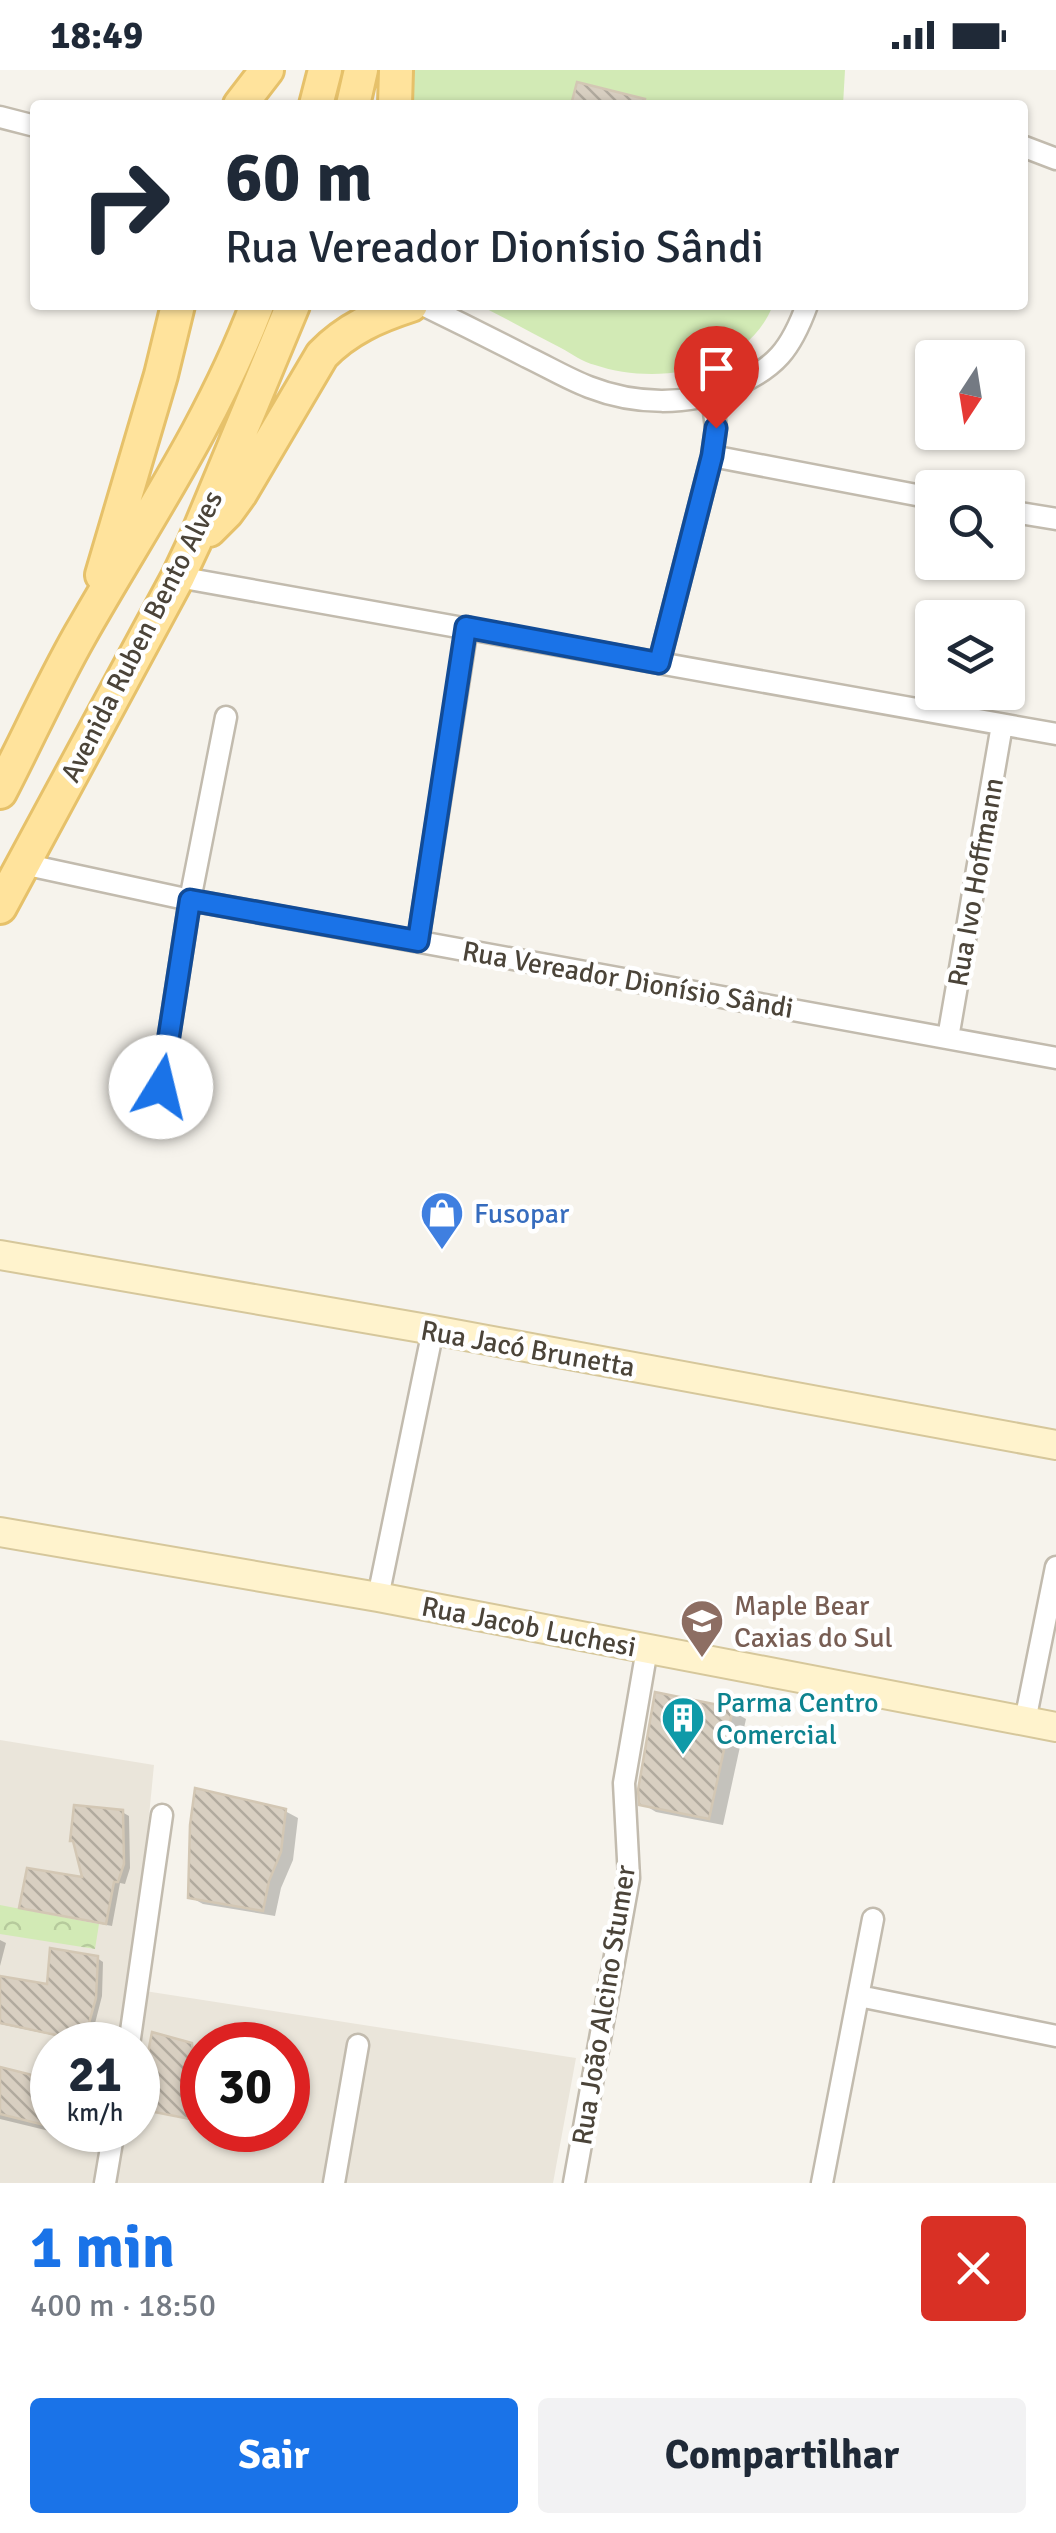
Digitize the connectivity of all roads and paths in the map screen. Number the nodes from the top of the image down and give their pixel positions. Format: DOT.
graph roads {
  1 [pos="267,70"];
  2 [pos="324,70"];
  3 [pos="361,70"];
  4 [pos="396,70"];
  5 [pos="244,100"];
  6 [pos="317,100"];
  7 [pos="353,100"];
  8 [pos="395,100"];
  9 [pos="0,117"];
  10 [pos="30,125"];
  11 [pos="1028,148"];
  12 [pos="1056,160"];
  13 [pos="177,310"];
  14 [pos="256,310"];
  15 [pos="291,310"];
  16 [pos="396,310"];
  17 [pos="433,310"];
  18 [pos="805,310"];
  19 [pos="712,396"];
  20 [pos="712,456"];
  21 [pos="915,495"];
  22 [pos="1025,514"];
  23 [pos="1056,519"];
  24 [pos="194,543"];
  25 [pos="178,577"];
  26 [pos="466,627"];
  27 [pos="79,637"];
  28 [pos="659,663"];
  29 [pos="226,716"];
  30 [pos="1002,725"];
  31 [pos="1056,734"];
  32 [pos="0,792"];
  33 [pos="23,864"];
  34 [pos="190,900"];
  35 [pos="0,906"];
  36 [pos="418,941"];
  37 [pos="948,1038"];
  38 [pos="1056,1058"];
  39 [pos="161,1087"];
  40 [pos="0,1255"];
  41 [pos="433,1330"];
  42 [pos="1056,1444"];
  43 [pos="0,1532"];
  44 [pos="1056,1567"];
  45 [pos="378,1598"];
  46 [pos="647,1649"];
  47 [pos="1025,1721"];
  48 [pos="1056,1727"];
  49 [pos="162,1815"];
  50 [pos="873,1919"];
  51 [pos="859,1996"];
  52 [pos="132,2022"];
  53 [pos="1056,2036"];
  54 [pos="358,2045"];
  55 [pos="110,2152"];
  56 [pos="105,2183"];
  57 [pos="334,2183"];
  58 [pos="574,2183"];
  59 [pos="822,2183"];
  1 -- 5 [label="main road"];
  2 -- 6 [label="main road"];
  3 -- 7 [label="main road"];
  4 -- 8 [label="main road"];
  9 -- 10 [label="street"];
  11 -- 12 [label="street"];
  13 -- 27 [label="main road"];
  14 -- 27 [label="main road, Avenida Ruben Bento Alves"];
  15 -- 24 [label="main road, Avenida Ruben Bento Alves"];
  16 -- 24 [label="main road"];
  17 -- 19 [label="street"];
  18 -- 19 [label="street"];
  19 -- 20 [label="street"];
  20 -- 21 [label="street"];
  20 -- 28 [label="street"];
  22 -- 23 [label="street"];
  24 -- 25 [label="main road, Avenida Ruben Bento Alves"];
  25 -- 26 [label="street"];
  25 -- 33 [label="main road, Avenida Ruben Bento Alves"];
  26 -- 28 [label="street"];
  26 -- 36 [label="street"];
  27 -- 32 [label="main road, Avenida Ruben Bento Alves"];
  28 -- 30 [label="street"];
  29 -- 34 [label="street"];
  30 -- 31 [label="street"];
  30 -- 37 [label="street, Rua Ivo Hoffmann"];
  33 -- 34 [label="street, Rua Vereador Dionísio Sândi"];
  33 -- 35 [label="main road, Avenida Ruben Bento Alves"];
  34 -- 36 [label="street, Rua Vereador Dionísio Sândi"];
  34 -- 39 [label="street"];
  36 -- 37 [label="street, Rua Vereador Dionísio Sândi"];
  37 -- 38 [label="street, Rua Vereador Dionísio Sândi"];
  40 -- 41 [label="street, Rua Jacó Brunetta"];
  41 -- 42 [label="street, Rua Jacó Brunetta"];
  41 -- 45 [label="street"];
  43 -- 45 [label="street, Rua Jacob Luchesi"];
  44 -- 47 [label="street"];
  45 -- 46 [label="street, Rua Jacob Luchesi"];
  46 -- 47 [label="street, Rua Jacob Luchesi"];
  46 -- 58 [label="street, Rua João Alcino Stumer"];
  47 -- 48 [label="street, Rua Jacob Luchesi"];
  49 -- 52 [label="street"];
  50 -- 51 [label="street"];
  51 -- 53 [label="street"];
  51 -- 59 [label="street"];
  54 -- 57 [label="street"];
  55 -- 56 [label="street"];
}
